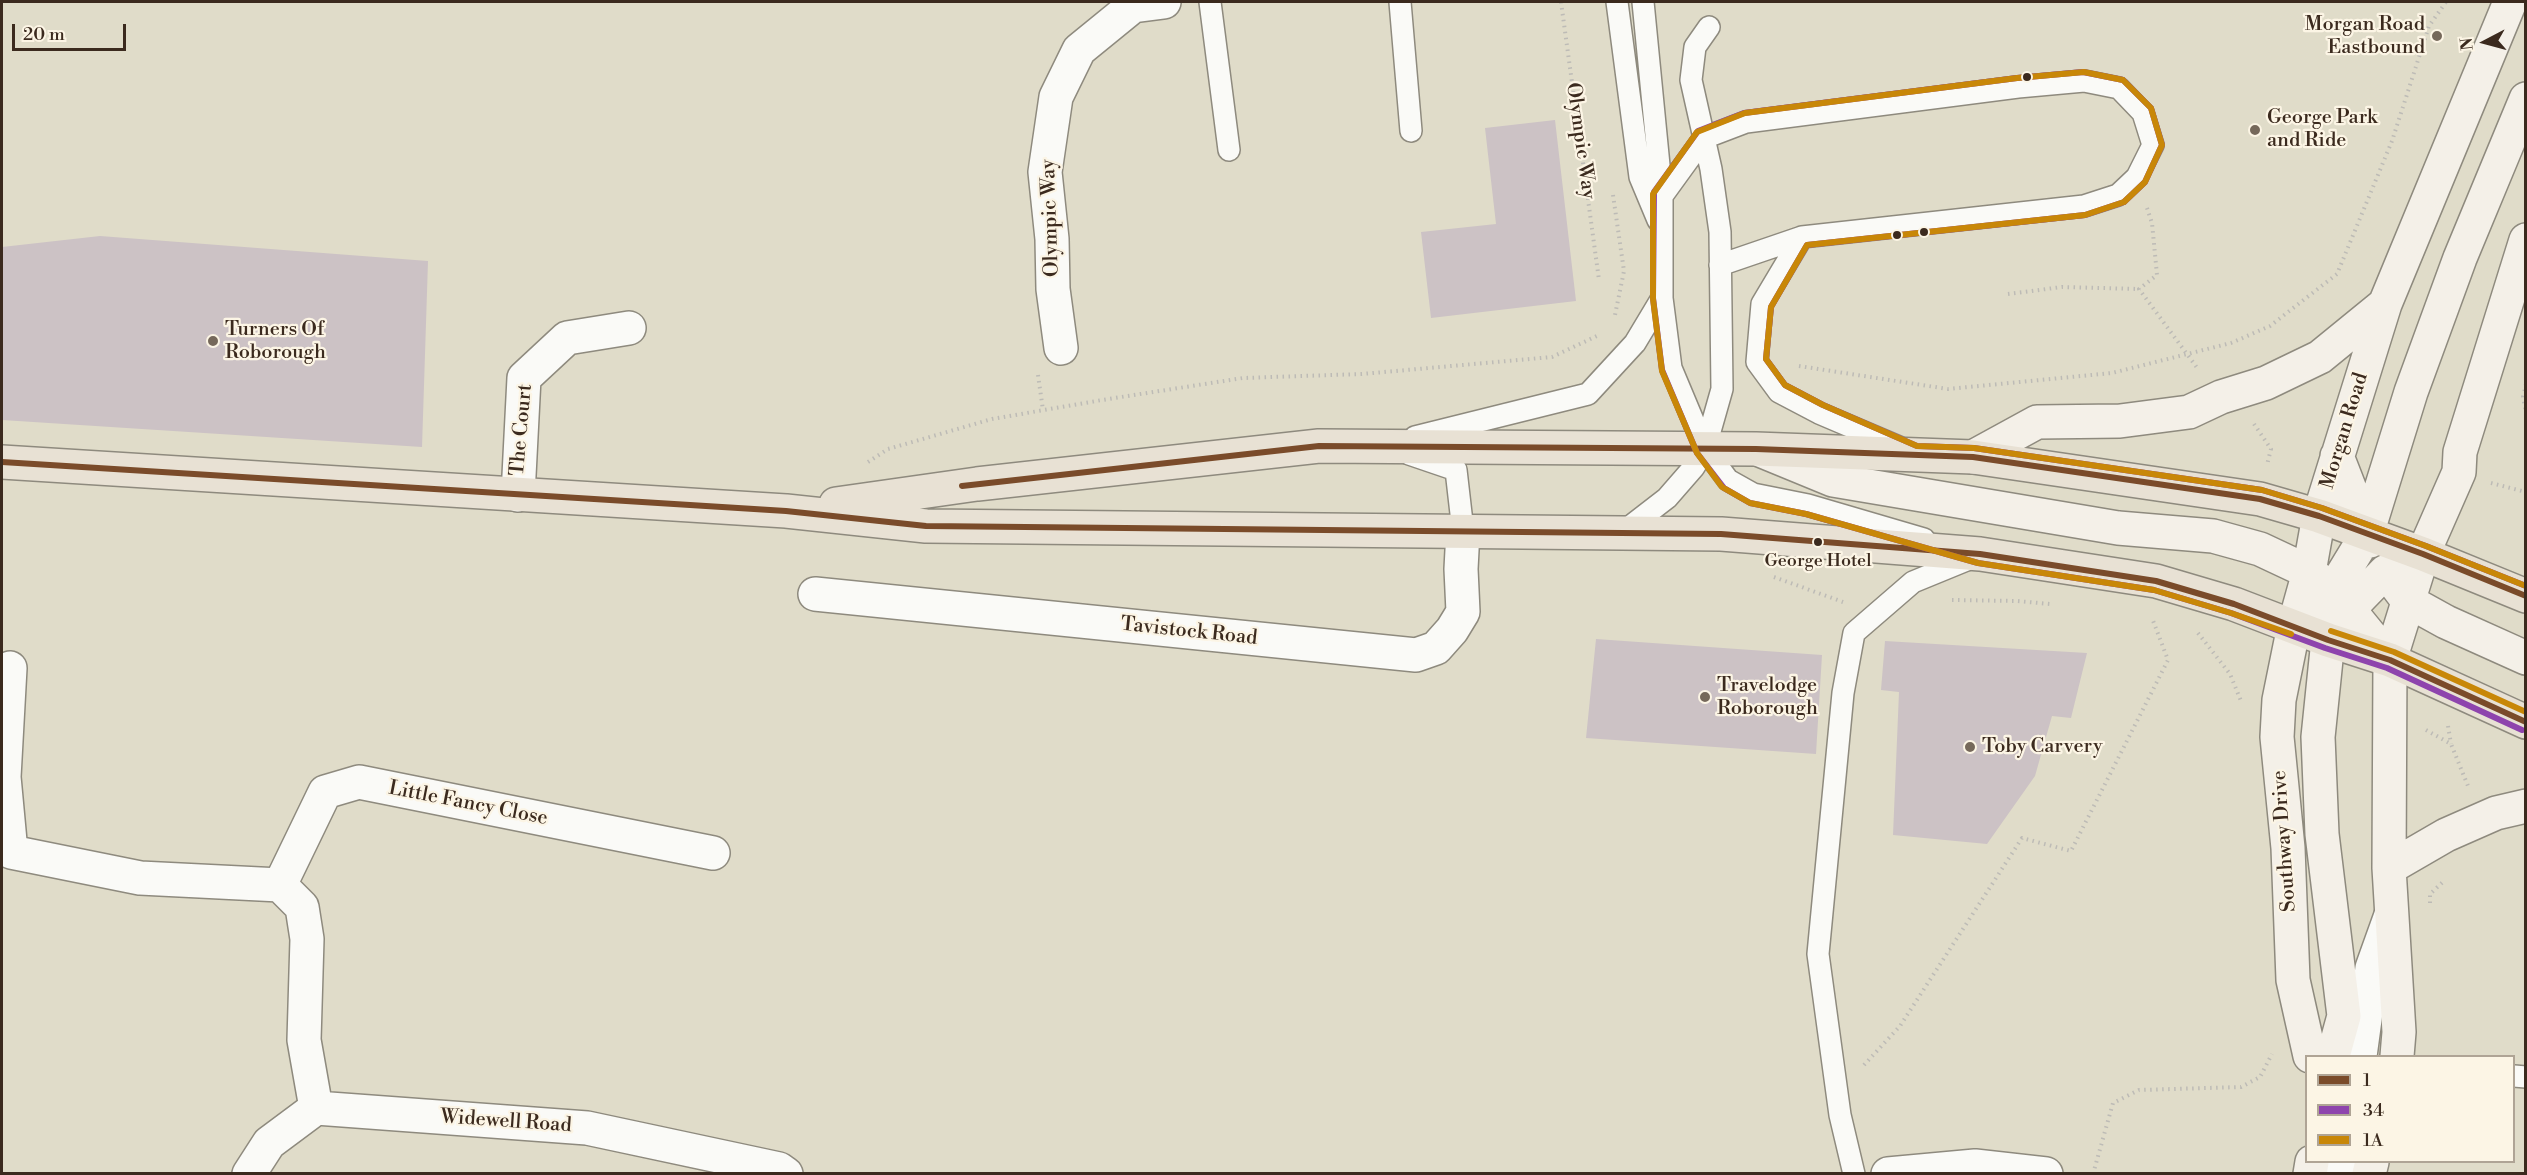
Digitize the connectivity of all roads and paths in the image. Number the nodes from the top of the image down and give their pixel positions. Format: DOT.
graph roads {
  1 [pos="1164,2"];
  2 [pos="1210,2"];
  3 [pos="1400,2"];
  4 [pos="1561,2"];
  5 [pos="1617,2"];
  6 [pos="1643,2"];
  7 [pos="2446,2"];
  8 [pos="2510,2"];
  9 [pos="1709,27"];
  10 [pos="2526,99"];
  11 [pos="1411,131"];
  12 [pos="1704,138"];
  13 [pos="1229,150"];
  14 [pos="2137,177"];
  15 [pos="1662,196"];
  16 [pos="1663,232"];
  17 [pos="1802,237"];
  18 [pos="2526,240"];
  19 [pos="1720,265"];
  20 [pos="1599,280"];
  21 [pos="2139,289"];
  22 [pos="2008,294"];
  23 [pos="1662,298"];
  24 [pos="2385,304"];
  25 [pos="629,328"];
  26 [pos="1603,333"];
  27 [pos="1060,348"];
  28 [pos="2187,355"];
  29 [pos="1757,362"];
  30 [pos="2526,384"];
  31 [pos="2526,412"];
  32 [pos="1383,445"];
  33 [pos="888,449"];
  34 [pos="1705,449"];
  35 [pos="1756,449"];
  36 [pos="1915,455"];
  37 [pos="2337,456"];
  38 [pos="1973,457"];
  39 [pos="2,462"];
  40 [pos="518,495"];
  41 [pos="786,511"];
  42 [pos="2319,516"];
  43 [pos="1463,531"];
  44 [pos="1623,532"];
  45 [pos="2367,534"];
  46 [pos="1980,554"];
  47 [pos="2423,554"];
  48 [pos="2385,572"];
  49 [pos="2330,590"];
  50 [pos="815,594"];
  51 [pos="2526,596"];
  52 [pos="1948,600"];
  53 [pos="2408,601"];
  54 [pos="2051,604"];
  55 [pos="2150,615"];
  56 [pos="2294,626"];
  57 [pos="2328,640"];
  58 [pos="2526,658"];
  59 [pos="2390,660"];
  60 [pos="10,668"];
  61 [pos="2526,722"];
  62 [pos="2526,806"];
  63 [pos="713,853"];
  64 [pos="2389,868"];
  65 [pos="2449,876"];
  66 [pos="280,885"];
  67 [pos="2430,905"];
  68 [pos="2391,915"];
  69 [pos="2274,1050"];
  70 [pos="2310,1055"];
  71 [pos="2333,1055"];
  72 [pos="2360,1055"];
  73 [pos="2397,1055"];
  74 [pos="1837,1094"];
  75 [pos="316,1108"];
  76 [pos="249,1173"];
  77 [pos="786,1173"];
  78 [pos="1854,1173"];
  79 [pos="1888,1173"];
  80 [pos="2046,1173"];
  81 [pos="2092,1173"];
  1 -- 27 [label="street, Olympic Way"];
  2 -- 13 [label="lane"];
  3 -- 11 [label="lane"];
  4 -- 20 [label="path, Olympic Way"];
  5 -- 16 [label="lane"];
  6 -- 15 [label="lane"];
  7 -- 28 [label="path"];
  8 -- 24 [label="main road, Morgan Road"];
  9 -- 12 [label="lane"];
  10 -- 45 [label="main road, Morgan Road"];
  12 -- 14 [label="lane"];
  12 -- 15 [label="lane"];
  12 -- 19 [label="lane"];
  14 -- 17 [label="lane"];
  14 -- 21 [label="path"];
  15 -- 16 [label="lane"];
  16 -- 23 [label="lane"];
  17 -- 19 [label="lane"];
  17 -- 29 [label="lane"];
  18 -- 47 [label="main road"];
  19 -- 34 [label="lane"];
  21 -- 22 [label="path"];
  21 -- 28 [label="path"];
  23 -- 32 [label="lane"];
  23 -- 34 [label="lane"];
  24 -- 37 [label="main road, Morgan Road"];
  24 -- 38 [label="main road"];
  25 -- 40 [label="street, The Court"];
  26 -- 33 [label="path"];
  28 -- 29 [label="path"];
  29 -- 36 [label="lane"];
  30 -- 31 [label="path"];
  32 -- 34 [label="highway"];
  32 -- 41 [label="highway"];
  32 -- 43 [label="lane"];
  34 -- 35 [label="highway"];
  34 -- 44 [label="lane"];
  34 -- 46 [label="lane"];
  35 -- 36 [label="highway"];
  35 -- 49 [label="main road"];
  36 -- 38 [label="highway"];
  37 -- 42 [label="main road, Morgan Road"];
  37 -- 45 [label="main road"];
  38 -- 42 [label="highway"];
  39 -- 40 [label="highway"];
  40 -- 41 [label="highway"];
  41 -- 43 [label="highway"];
  42 -- 45 [label="highway"];
  42 -- 49 [label="main road, Morgan Road"];
  43 -- 44 [label="highway"];
  43 -- 50 [label="street, Tavistock Road"];
  44 -- 46 [label="highway"];
  45 -- 47 [label="highway"];
  45 -- 48 [label="main road"];
  45 -- 49 [label="main road, Morgan Road"];
  46 -- 56 [label="highway"];
  46 -- 74 [label="lane"];
  47 -- 48 [label="main road"];
  47 -- 51 [label="highway"];
  47 -- 53 [label="main road"];
  48 -- 49 [label="main road"];
  48 -- 53 [label="main road"];
  49 -- 56 [label="main road, Morgan Road"];
  49 -- 57 [label="main road"];
  49 -- 59 [label="main road"];
  52 -- 54 [label="path"];
  53 -- 58 [label="main road"];
  53 -- 59 [label="main road"];
  55 -- 74 [label="path"];
  56 -- 57 [label="highway"];
  56 -- 70 [label="main road, Southway Drive"];
  57 -- 59 [label="highway"];
  57 -- 71 [label="main road, Southway Drive"];
  59 -- 61 [label="highway"];
  59 -- 64 [label="main road"];
  60 -- 66 [label="street"];
  62 -- 64 [label="main road"];
  63 -- 66 [label="street, Little Fancy Close"];
  64 -- 68 [label="main road"];
  65 -- 67 [label="path"];
  66 -- 75 [label="street"];
  68 -- 72 [label="street"];
  68 -- 73 [label="main road"];
  69 -- 81 [label="path"];
  74 -- 78 [label="lane"];
  75 -- 76 [label="street"];
  75 -- 77 [label="street, Widewell Road"];
  79 -- 80 [label="street"];
}
